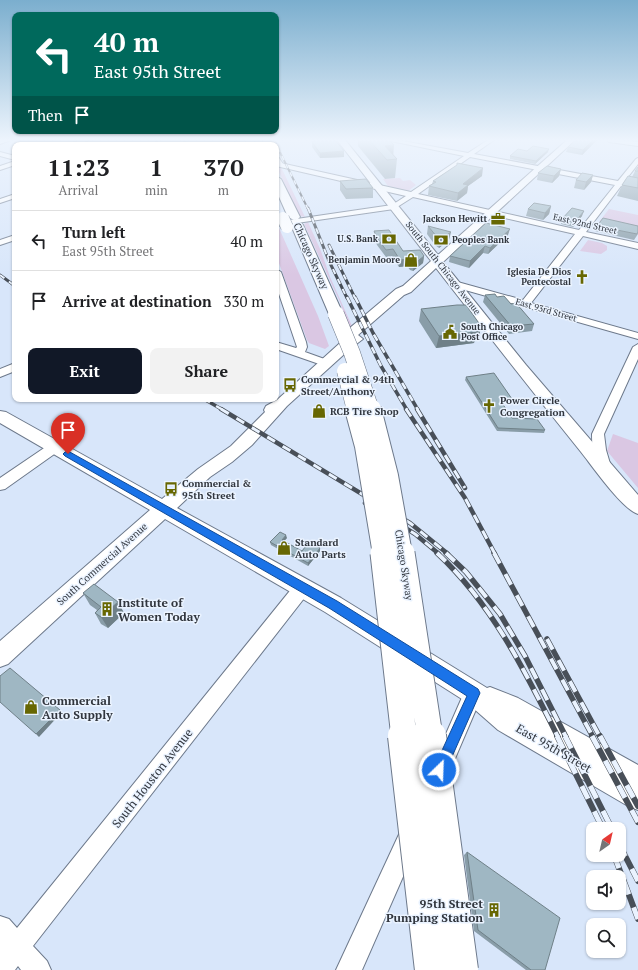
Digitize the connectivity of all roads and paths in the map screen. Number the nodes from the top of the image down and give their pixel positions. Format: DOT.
graph roads {
  1 [pos="371,185"];
  2 [pos="426,185"];
  3 [pos="521,185"];
  4 [pos="619,185"];
  5 [pos="628,185"];
  6 [pos="378,187"];
  7 [pos="638,187"];
  8 [pos="279,188"];
  9 [pos="412,195"];
  10 [pos="12,197"];
  11 [pos="0,201"];
  12 [pos="279,207"];
  13 [pos="394,207"];
  14 [pos="491,212"];
  15 [pos="289,222"];
  16 [pos="580,233"];
  17 [pos="12,238"];
  18 [pos="1,242"];
  19 [pos="12,246"];
  20 [pos="638,246"];
  21 [pos="437,262"];
  22 [pos="279,280"];
  23 [pos="454,284"];
  24 [pos="525,304"];
  25 [pos="330,314"];
  26 [pos="638,336"];
  27 [pos="279,346"];
  28 [pos="638,347"];
  29 [pos="299,353"];
  30 [pos="326,363"];
  31 [pos="12,368"];
  32 [pos="0,374"];
  33 [pos="0,416"];
  34 [pos="575,433"];
  35 [pos="598,434"];
  36 [pos="55,447"];
  37 [pos="604,468"];
  38 [pos="0,485"];
  39 [pos="638,507"];
  40 [pos="165,508"];
  41 [pos="303,587"];
  42 [pos="0,656"];
  43 [pos="474,693"];
  44 [pos="638,780"];
  45 [pos="638,796"];
  46 [pos="0,928"];
  47 [pos="17,948"];
  48 [pos="0,969"];
  49 [pos="38,970"];
  50 [pos="349,970"];
  51 [pos="431,970"];
  52 [pos="462,970"];
  1 -- 6 [label="street, East 92nd Street"];
  2 -- 9 [label="street"];
  3 -- 14 [label="main road, South Commercial Avenue"];
  4 -- 16 [label="street"];
  5 -- 7 [label="street"];
  6 -- 9 [label="street, East 92nd Street"];
  6 -- 13 [label="main road, South South Chicago Avenue"];
  8 -- 15 [label="highway, Chicago Skyway"];
  9 -- 13 [label="street"];
  9 -- 14 [label="street, East 92nd Street"];
  10 -- 11 [label="street"];
  12 -- 15 [label="highway, Chicago Skyway"];
  13 -- 15 [label="street"];
  13 -- 21 [label="main road, South South Chicago Avenue"];
  14 -- 16 [label="street, East 92nd Street"];
  14 -- 21 [label="main road, South Commercial Avenue"];
  15 -- 25 [label="highway, Chicago Skyway"];
  16 -- 20 [label="street, East 92nd Street"];
  16 -- 24 [label="street"];
  17 -- 18 [label="street"];
  18 -- 19 [label="street"];
  21 -- 23 [label="main road, South South Chicago Avenue"];
  21 -- 30 [label="main road, South Commercial Avenue"];
  22 -- 29 [label="street"];
  23 -- 24 [label="street, East 93rd Street"];
  23 -- 34 [label="main road, South South Chicago Avenue"];
  24 -- 26 [label="street, East 93rd Street"];
  25 -- 51 [label="highway, Chicago Skyway, bridge"];
  25 -- 52 [label="highway, Chicago Skyway, bridge"];
  27 -- 29 [label="street"];
  28 -- 35 [label="street"];
  29 -- 30 [label="street"];
  30 -- 40 [label="main road, South Commercial Avenue"];
  31 -- 32 [label="street"];
  33 -- 36 [label="main road, East 95th Street"];
  34 -- 35 [label="street"];
  34 -- 37 [label="main road, South South Chicago Avenue"];
  35 -- 37 [label="street"];
  36 -- 38 [label="street"];
  36 -- 40 [label="main road, East 95th Street"];
  37 -- 39 [label="main road, South South Chicago Avenue"];
  40 -- 41 [label="main road, East 95th Street"];
  40 -- 42 [label="main road, South Commercial Avenue"];
  41 -- 43 [label="main road, East 95th Street"];
  41 -- 47 [label="street, South Houston Avenue"];
  43 -- 44 [label="main road, East 95th Street"];
  43 -- 45 [label="main road, East 95th Street"];
  43 -- 50 [label="street"];
  46 -- 47 [label="street"];
  47 -- 48 [label="street, South Houston Avenue"];
  47 -- 49 [label="street"];
}
